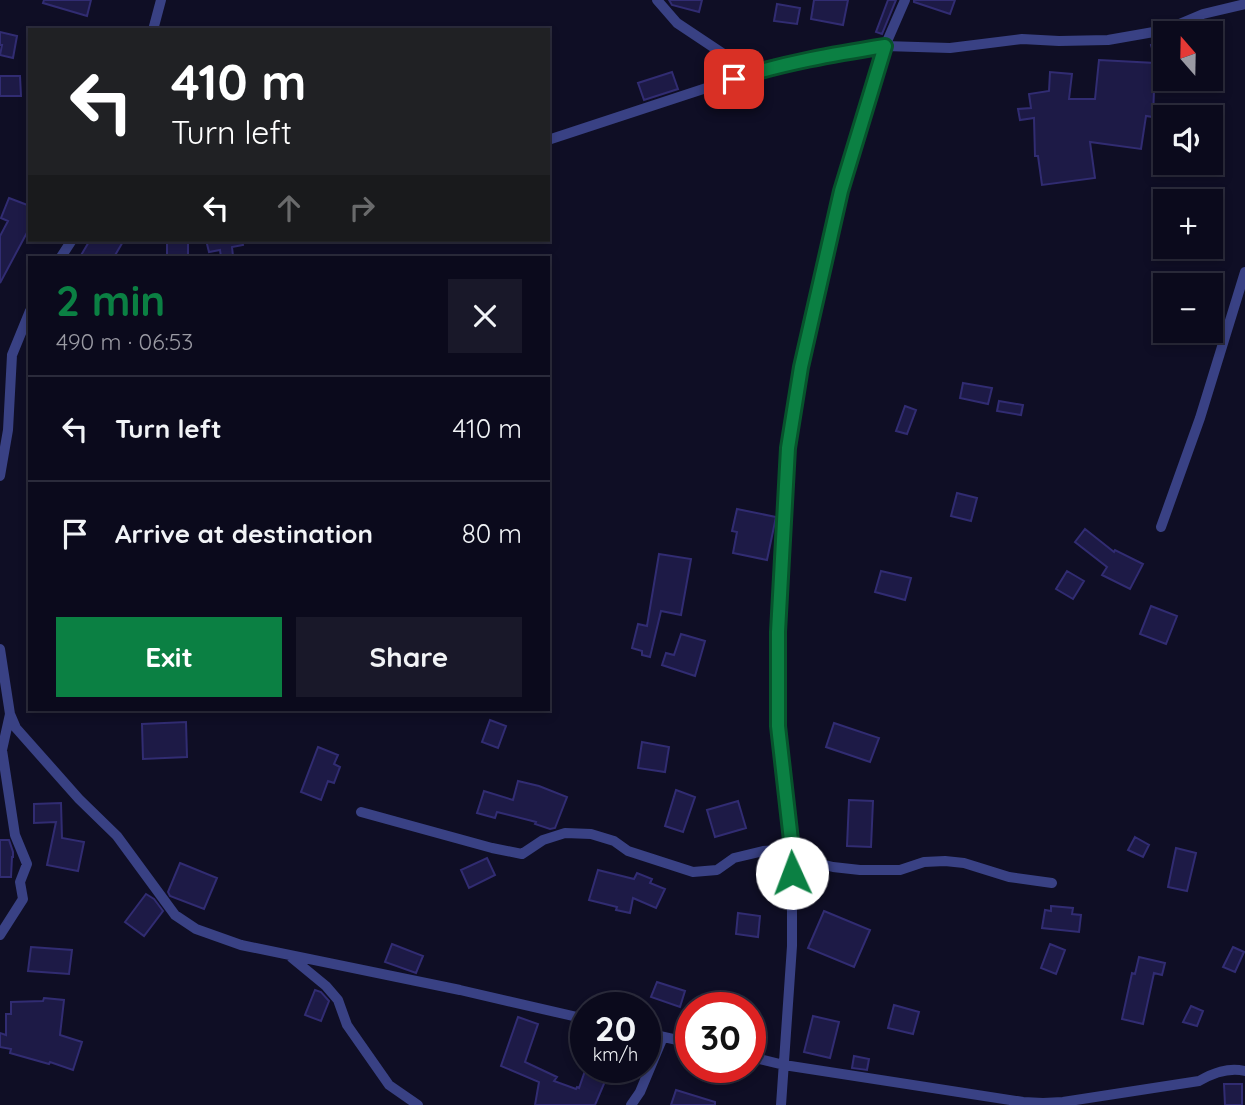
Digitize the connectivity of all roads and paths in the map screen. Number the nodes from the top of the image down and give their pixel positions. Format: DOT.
graph roads {
  1 [pos="161,0"];
  2 [pos="657,0"];
  3 [pos="905,0"];
  4 [pos="1245,4"];
  5 [pos="154,28"];
  6 [pos="885,46"];
  7 [pos="755,72"];
  8 [pos="550,139"];
  9 [pos="1245,272"];
  10 [pos="28,316"];
  11 [pos="0,476"];
  12 [pos="1161,527"];
  13 [pos="0,649"];
  14 [pos="0,706"];
  15 [pos="10,714"];
  16 [pos="361,812"];
  17 [pos="792,849"];
  18 [pos="1052,883"];
  19 [pos="0,935"];
  20 [pos="290,956"];
  21 [pos="570,1015"];
  22 [pos="663,1037"];
  23 [pos="675,1040"];
  24 [pos="766,1061"];
  25 [pos="785,1065"];
  26 [pos="1245,1071"];
  27 [pos="418,1105"];
  28 [pos="631,1105"];
  29 [pos="781,1105"];
  1 -- 5 [label="street"];
  2 -- 7 [label="street"];
  3 -- 6 [label="street"];
  4 -- 6 [label="street"];
  6 -- 7 [label="street"];
  6 -- 17 [label="street"];
  7 -- 8 [label="street"];
  9 -- 12 [label="street"];
  10 -- 11 [label="street"];
  13 -- 15 [label="street"];
  14 -- 15 [label="street"];
  15 -- 19 [label="street"];
  15 -- 20 [label="street"];
  16 -- 17 [label="street"];
  17 -- 18 [label="street"];
  17 -- 25 [label="street"];
  20 -- 21 [label="street"];
  20 -- 27 [label="street"];
  22 -- 23 [label="street"];
  22 -- 28 [label="street"];
  24 -- 25 [label="street"];
  25 -- 26 [label="street"];
  25 -- 29 [label="street"];
}
